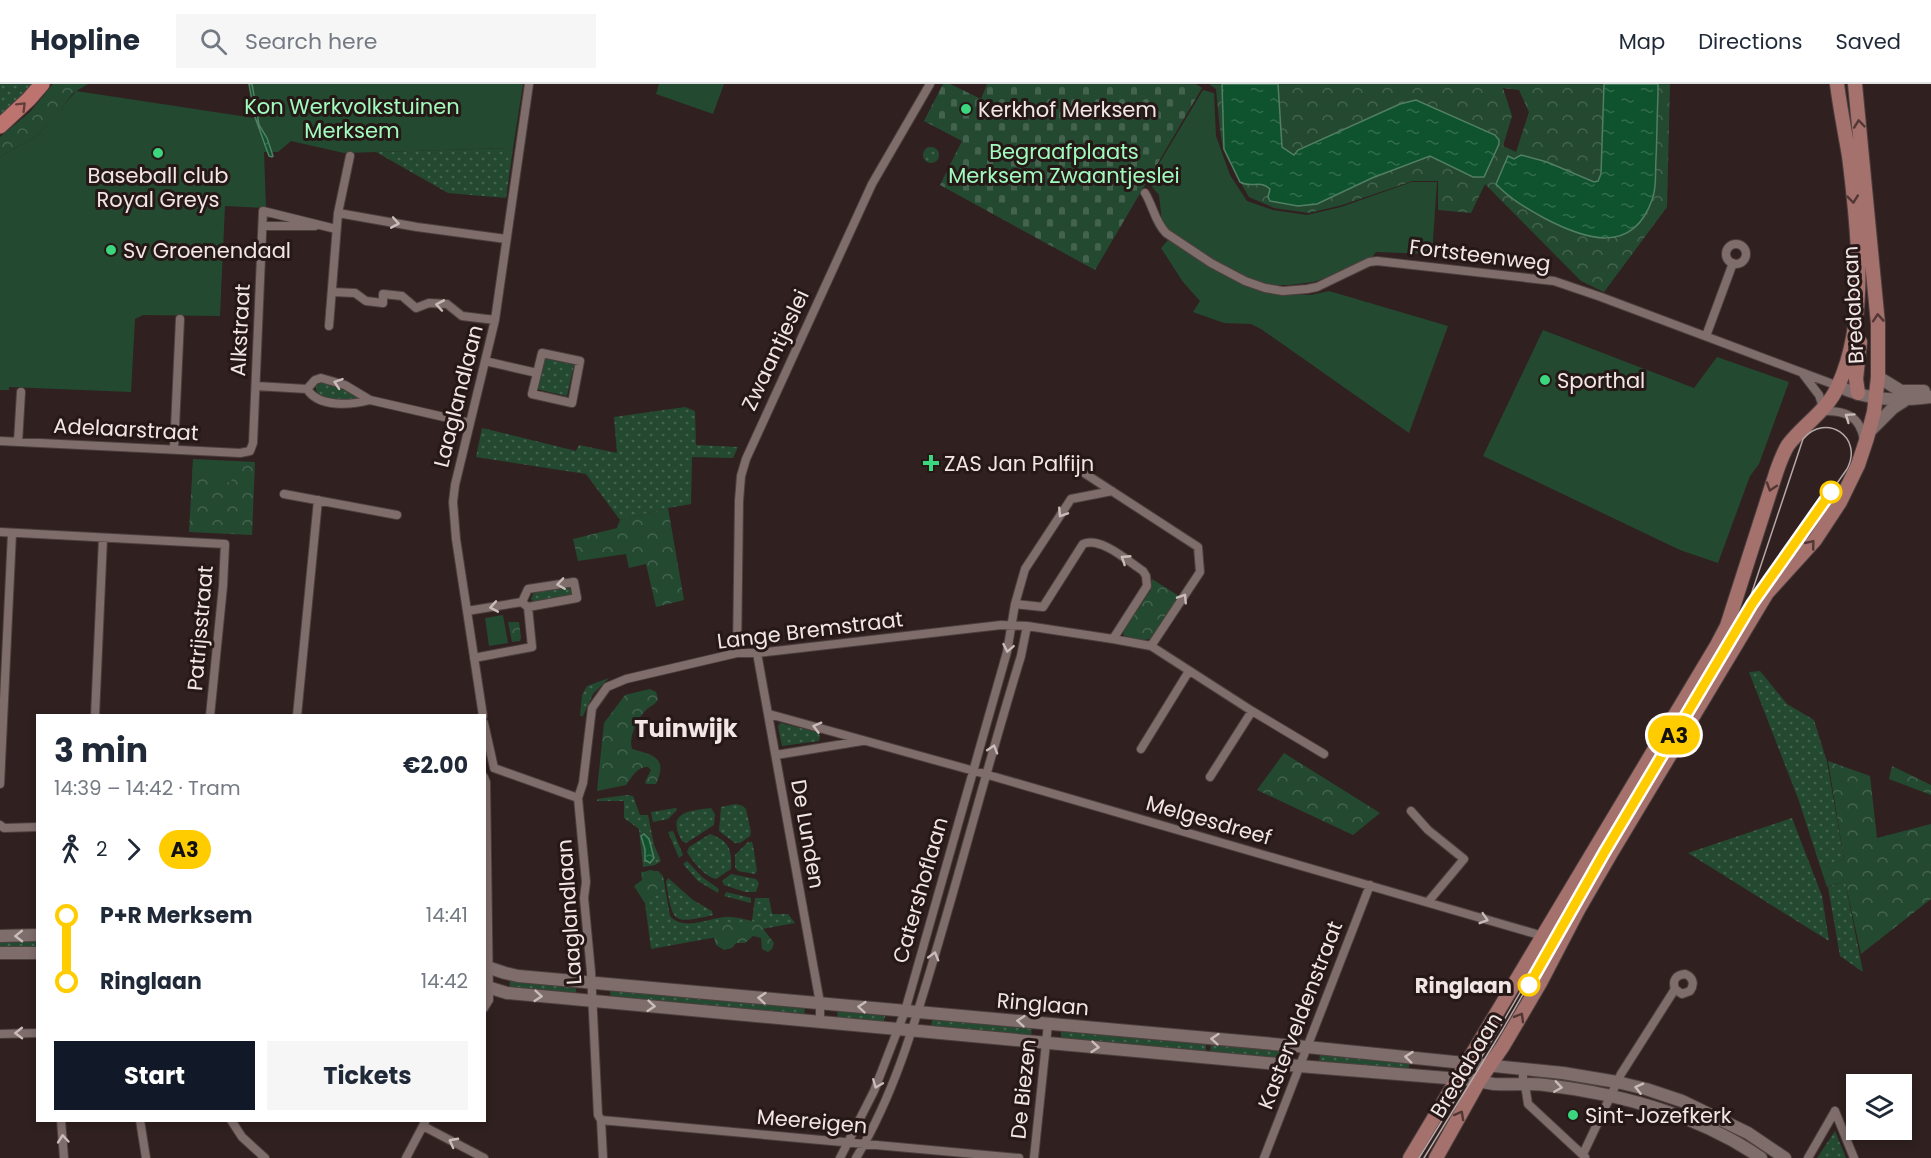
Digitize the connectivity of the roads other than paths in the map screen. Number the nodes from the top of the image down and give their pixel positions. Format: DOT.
graph roads {
  1 [pos="42,84"];
  2 [pos="529,84"];
  3 [pos="930,84"];
  4 [pos="1837,84"];
  5 [pos="1855,84"];
  6 [pos="0,126"];
  7 [pos="350,156"];
  8 [pos="1145,193"];
  9 [pos="338,213"];
  10 [pos="263,226"];
  11 [pos="319,226"];
  12 [pos="336,229"];
  13 [pos="506,239"];
  14 [pos="1733,263"];
  15 [pos="332,292"];
  16 [pos="1858,298"];
  17 [pos="180,319"];
  18 [pos="495,320"];
  19 [pos="329,326"];
  20 [pos="1706,336"];
  21 [pos="485,361"];
  22 [pos="1800,371"];
  23 [pos="537,373"];
  24 [pos="1856,379"];
  25 [pos="256,386"];
  26 [pos="1838,386"];
  27 [pos="1877,386"];
  28 [pos="307,389"];
  29 [pos="1931,390"];
  30 [pos="21,392"];
  31 [pos="1858,393"];
  32 [pos="1931,397"];
  33 [pos="370,400"];
  34 [pos="1904,401"];
  35 [pos="1821,409"];
  36 [pos="470,423"];
  37 [pos="1866,438"];
  38 [pos="0,441"];
  39 [pos="18,442"];
  40 [pos="174,449"];
  41 [pos="250,451"];
  42 [pos="1082,471"];
  43 [pos="1112,490"];
  44 [pos="284,494"];
  45 [pos="318,500"];
  46 [pos="397,515"];
  47 [pos="0,532"];
  48 [pos="12,533"];
  49 [pos="103,538"];
  50 [pos="525,604"];
  51 [pos="1016,604"];
  52 [pos="467,611"];
  53 [pos="1012,625"];
  54 [pos="1027,626"];
  55 [pos="1113,639"];
  56 [pos="1150,646"];
  57 [pos="757,653"];
  58 [pos="737,654"];
  59 [pos="474,658"];
  60 [pos="1189,671"];
  61 [pos="3,676"];
  62 [pos="615,683"];
  63 [pos="2,694"];
  64 [pos="1252,711"];
  65 [pos="95,714"];
  66 [pos="210,714"];
  67 [pos="297,714"];
  68 [pos="483,714"];
  69 [pos="769,714"];
  70 [pos="486,732"];
  71 [pos="865,740"];
  72 [pos="1141,749"];
  73 [pos="1324,754"];
  74 [pos="776,755"];
  75 [pos="494,768"];
  76 [pos="973,770"];
  77 [pos="486,774"];
  78 [pos="985,774"];
  79 [pos="1210,777"];
  80 [pos="486,782"];
  81 [pos="0,784"];
  82 [pos="578,798"];
  83 [pos="1411,811"];
  84 [pos="0,825"];
  85 [pos="36,827"];
  86 [pos="1370,885"];
  87 [pos="1428,902"];
  88 [pos="36,935"];
  89 [pos="0,936"];
  90 [pos="1543,936"];
  91 [pos="0,953"];
  92 [pos="36,953"];
  93 [pos="486,966"];
  94 [pos="592,983"];
  95 [pos="486,986"];
  96 [pos="1675,989"];
  97 [pos="593,1001"];
  98 [pos="820,1004"];
  99 [pos="486,1005"];
  100 [pos="905,1011"];
  101 [pos="918,1012"];
  102 [pos="820,1022"];
  103 [pos="1048,1024"];
  104 [pos="897,1030"];
  105 [pos="911,1031"];
  106 [pos="36,1033"];
  107 [pos="0,1034"];
  108 [pos="1046,1043"];
  109 [pos="1307,1047"];
  110 [pos="888,1055"];
  111 [pos="901,1060"];
  112 [pos="1467,1063"];
  113 [pos="1491,1065"];
  114 [pos="1299,1066"];
  115 [pos="1523,1070"];
  116 [pos="1458,1079"];
  117 [pos="1479,1081"];
  118 [pos="1617,1082"];
  119 [pos="1523,1083"];
  120 [pos="1610,1096"];
  121 [pos="601,1120"];
  122 [pos="61,1122"];
  123 [pos="140,1122"];
  124 [pos="232,1122"];
  125 [pos="424,1123"];
  126 [pos="849,1142"];
  127 [pos="864,1143"];
  128 [pos="946,1155"];
  129 [pos="259,1156"];
  130 [pos="1585,1156"];
  131 [pos="64,1158"];
  132 [pos="146,1158"];
  133 [pos="406,1158"];
  134 [pos="484,1158"];
  135 [pos="603,1158"];
  136 [pos="840,1158"];
  137 [pos="856,1158"];
  138 [pos="1019,1158"];
  139 [pos="1034,1158"];
  140 [pos="1264,1158"];
  141 [pos="1410,1158"];
  142 [pos="1436,1158"];
  143 [pos="1761,1158"];
  144 [pos="1785,1158"];
  145 [pos="1808,1158"];
  146 [pos="1854,1158"];
  6 -- 1 [label="highway, one-way"];
  2 -- 13 [label="street, Laaglandlaan"];
  3 -- 58 [label="street, Zwaantjeslei"];
  4 -- 16 [label="main road, Bredabaan, one-way"];
  27 -- 5 [label="main road, Bredabaan, one-way"];
  7 -- 9 [label="street"];
  8 -- 20 [label="street, Fortsteenweg"];
  9 -- 12 [label="street"];
  9 -- 13 [label="street, one-way"];
  10 -- 11 [label="street"];
  10 -- 11 [label="street, Alkstraat"];
  10 -- 25 [label="street, Alkstraat"];
  11 -- 12 [label="street"];
  12 -- 15 [label="street"];
  13 -- 18 [label="street, Laaglandlaan"];
  14 -- 20 [label="street"];
  18 -- 15 [label="street, one-way"];
  15 -- 19 [label="street"];
  16 -- 24 [label="main road"];
  16 -- 26 [label="main road, Bredabaan"];
  17 -- 40 [label="street"];
  18 -- 21 [label="street, Laaglandlaan"];
  20 -- 22 [label="street, Fortsteenweg"];
  21 -- 23 [label="street"];
  21 -- 36 [label="street, Laaglandlaan"];
  22 -- 26 [label="street, Fortsteenweg"];
  22 -- 35 [label="street"];
  23 -- 23 [label="street"];
  24 -- 27 [label="main road"];
  24 -- 31 [label="main road"];
  25 -- 28 [label="street"];
  25 -- 41 [label="street, Alkstraat"];
  26 -- 31 [label="street"];
  26 -- 35 [label="main road, Bredabaan"];
  27 -- 29 [label="street"];
  27 -- 31 [label="street"];
  27 -- 34 [label="street"];
  27 -- 37 [label="main road, Bredabaan"];
  28 -- 33 [label="street"];
  33 -- 28 [label="street, one-way"];
  30 -- 39 [label="street"];
  32 -- 34 [label="street"];
  33 -- 36 [label="street"];
  34 -- 37 [label="street"];
  37 -- 35 [label="street, one-way"];
  35 -- 90 [label="main road, Bredabaan, one-way"];
  36 -- 52 [label="street, Laaglandlaan"];
  113 -- 37 [label="main road, Bredabaan, one-way"];
  38 -- 39 [label="street, Adelaarstraat"];
  39 -- 40 [label="street, Adelaarstraat"];
  40 -- 41 [label="street, Adelaarstraat"];
  42 -- 43 [label="street"];
  43 -- 51 [label="street, one-way"];
  56 -- 43 [label="street, one-way"];
  44 -- 45 [label="street"];
  45 -- 46 [label="street"];
  45 -- 67 [label="street"];
  47 -- 48 [label="street"];
  48 -- 49 [label="street"];
  48 -- 61 [label="street"];
  49 -- 65 [label="street"];
  49 -- 66 [label="street, Patrijsstraat"];
  50 -- 50 [label="street, one-way"];
  50 -- 52 [label="street, one-way"];
  50 -- 59 [label="street"];
  51 -- 53 [label="street"];
  55 -- 51 [label="street, one-way"];
  52 -- 59 [label="street, Laaglandlaan"];
  53 -- 54 [label="street, Lange Bremstraat"];
  53 -- 57 [label="street, Lange Bremstraat"];
  53 -- 76 [label="street, Catershoflaan, one-way"];
  54 -- 55 [label="street, Lange Bremstraat"];
  78 -- 54 [label="street, Catershoflaan, one-way"];
  55 -- 56 [label="street, Lange Bremstraat"];
  56 -- 60 [label="street, Lange Bremstraat"];
  57 -- 58 [label="street, Lange Bremstraat"];
  57 -- 69 [label="street, De Lunden"];
  58 -- 62 [label="street, Lange Bremstraat"];
  59 -- 68 [label="street, Laaglandlaan"];
  60 -- 64 [label="street, Lange Bremstraat"];
  60 -- 72 [label="street"];
  61 -- 63 [label="street"];
  62 -- 82 [label="street, Laaglandlaan"];
  63 -- 81 [label="street"];
  64 -- 73 [label="street, Lange Bremstraat"];
  64 -- 79 [label="street"];
  71 -- 69 [label="street, Melgesdreef, one-way"];
  69 -- 74 [label="street, De Lunden"];
  70 -- 75 [label="street"];
  71 -- 74 [label="street, Melgesdreef"];
  71 -- 76 [label="street, Melgesdreef"];
  74 -- 98 [label="street, De Lunden"];
  75 -- 77 [label="street"];
  75 -- 82 [label="street"];
  76 -- 78 [label="street, Melgesdreef"];
  76 -- 100 [label="street, Catershoflaan"];
  78 -- 86 [label="street, Melgesdreef"];
  101 -- 78 [label="street, Catershoflaan, one-way"];
  80 -- 93 [label="street"];
  82 -- 94 [label="street, Laaglandlaan"];
  83 -- 87 [label="street"];
  84 -- 85 [label="street"];
  86 -- 87 [label="street, Melgesdreef"];
  86 -- 109 [label="street, Kasterveldenstraat"];
  87 -- 90 [label="street, Melgesdreef, one-way"];
  88 -- 89 [label="street, one-way"];
  90 -- 112 [label="main road, Bredabaan"];
  91 -- 92 [label="street"];
  93 -- 94 [label="street, Ringlaan"];
  93 -- 95 [label="street"];
  94 -- 97 [label="street, Laaglandlaan"];
  98 -- 94 [label="street, Ringlaan, one-way"];
  95 -- 97 [label="street, Ringlaan, one-way"];
  95 -- 99 [label="street"];
  96 -- 118 [label="street"];
  97 -- 102 [label="street, Ringlaan, one-way"];
  97 -- 121 [label="street, Laaglandlaan"];
  100 -- 98 [label="street, Ringlaan, one-way"];
  98 -- 102 [label="street, De Lunden"];
  100 -- 101 [label="street, Ringlaan"];
  100 -- 104 [label="street, Catershoflaan"];
  103 -- 101 [label="street, Ringlaan, one-way"];
  101 -- 105 [label="street, Catershoflaan"];
  102 -- 104 [label="street, Ringlaan"];
  103 -- 108 [label="street, De Biezen"];
  109 -- 103 [label="street, Ringlaan, one-way"];
  104 -- 105 [label="street, Ringlaan"];
  104 -- 110 [label="street, Catershoflaan"];
  105 -- 108 [label="street, Ringlaan"];
  105 -- 111 [label="street, Catershoflaan"];
  106 -- 107 [label="street, one-way"];
  108 -- 114 [label="street, Ringlaan, one-way"];
  108 -- 139 [label="street, De Biezen"];
  112 -- 109 [label="street, Ringlaan, one-way"];
  109 -- 114 [label="street, Kasterveldenstraat"];
  110 -- 111 [label="street"];
  110 -- 126 [label="street, Catershoflaan, one-way"];
  111 -- 127 [label="street, Catershoflaan"];
  112 -- 113 [label="street, Ringlaan"];
  112 -- 116 [label="main road, Bredabaan"];
  113 -- 115 [label="street, Ringlaan"];
  113 -- 117 [label="main road, Bredabaan"];
  114 -- 116 [label="street, Ringlaan"];
  114 -- 140 [label="street, Kasterveldenstraat"];
  115 -- 118 [label="street, Ringlaan"];
  115 -- 119 [label="street"];
  116 -- 117 [label="street, Ringlaan"];
  116 -- 141 [label="main road, Bredabaan"];
  117 -- 119 [label="street, Ringlaan"];
  142 -- 117 [label="main road, Bredabaan, one-way"];
  118 -- 120 [label="street"];
  144 -- 118 [label="street, Ringlaan, one-way"];
  119 -- 120 [label="street, Ringlaan, one-way"];
  119 -- 130 [label="street"];
  120 -- 130 [label="street"];
  120 -- 143 [label="street, Ringlaan"];
  121 -- 126 [label="street, Meereigen"];
  121 -- 135 [label="street, Laaglandlaan"];
  131 -- 122 [label="street, one-way"];
  123 -- 132 [label="street"];
  124 -- 129 [label="street"];
  125 -- 133 [label="street"];
  134 -- 125 [label="street, one-way"];
  126 -- 127 [label="street, Meereigen"];
  126 -- 136 [label="street, Catershoflaan"];
  127 -- 128 [label="street, Meereigen"];
  127 -- 137 [label="street, Catershoflaan"];
  128 -- 138 [label="street, Meereigen"];
  145 -- 146 [label="street"];
}
